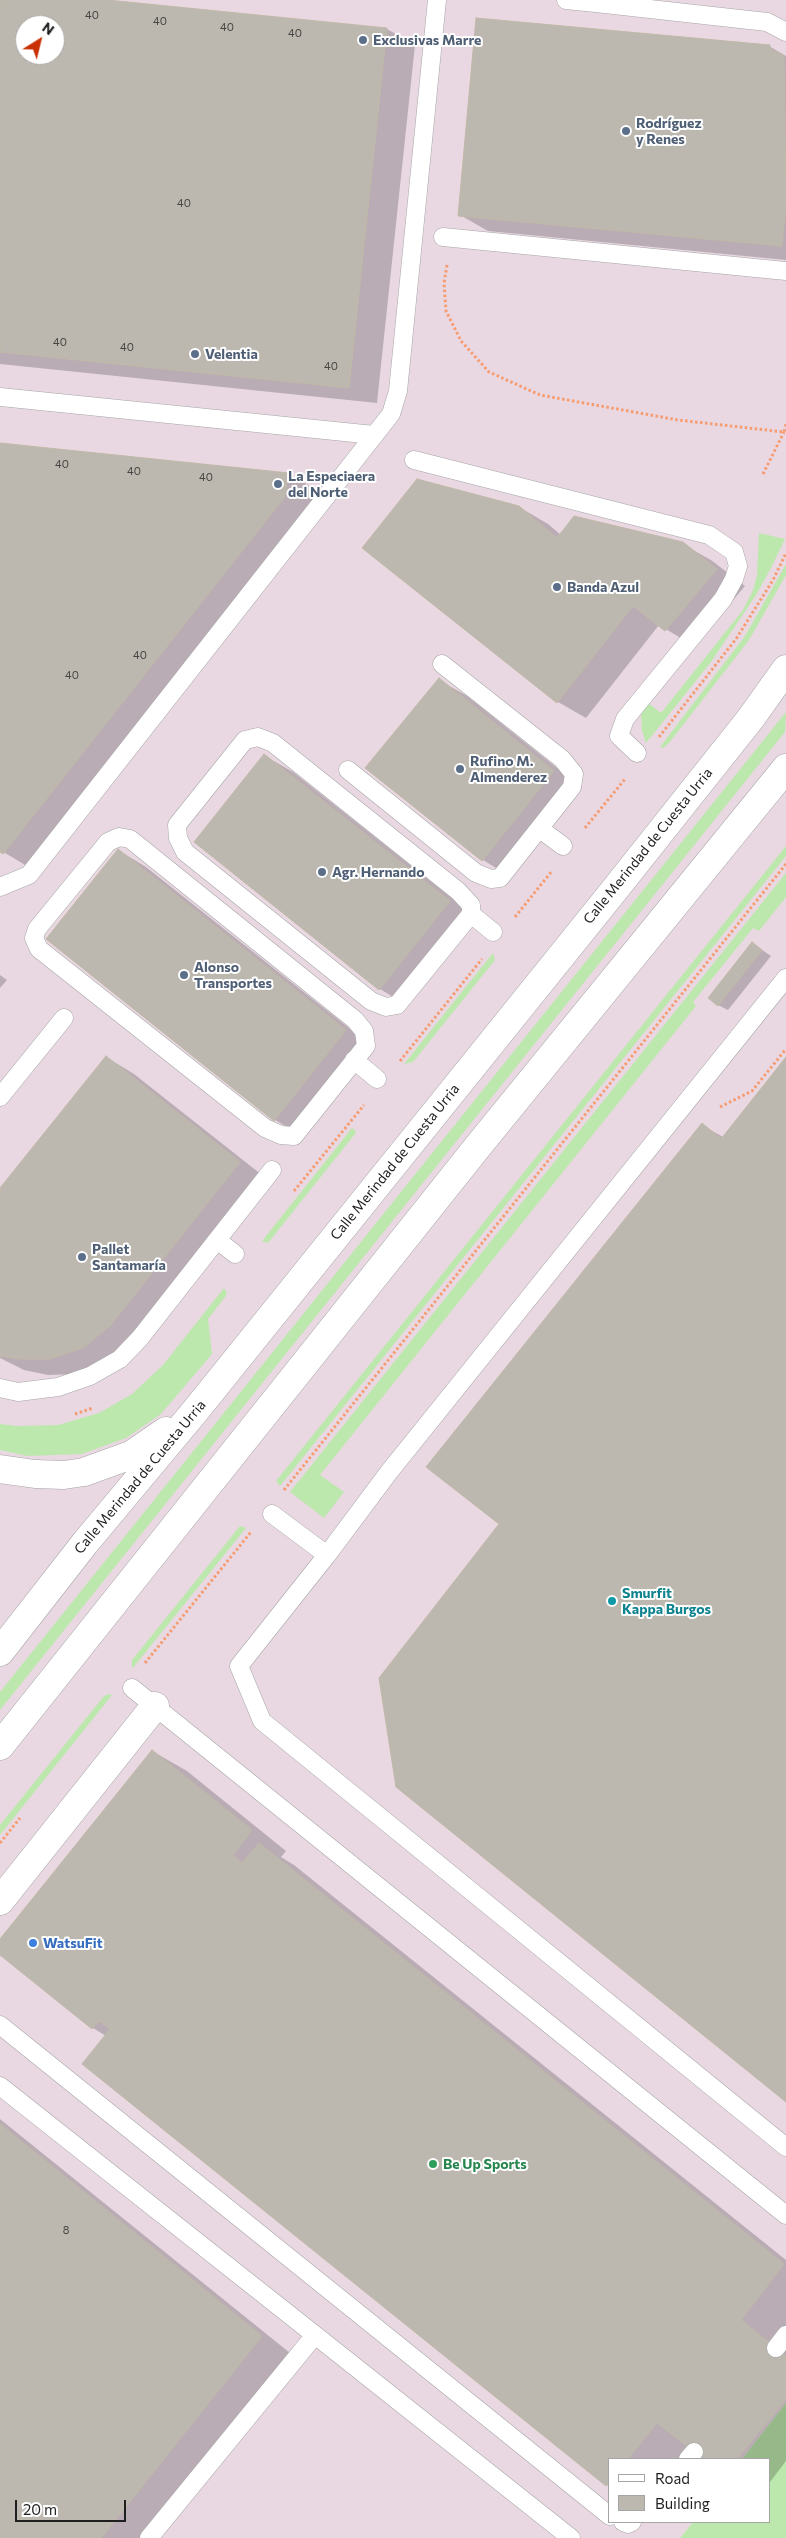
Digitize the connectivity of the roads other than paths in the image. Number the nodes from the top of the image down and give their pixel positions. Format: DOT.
graph roads {
  1 [pos="437,0"];
  2 [pos="566,0"];
  3 [pos="596,2"];
  4 [pos="786,32"];
  5 [pos="448,237"];
  6 [pos="786,271"];
  7 [pos="0,397"];
  8 [pos="374,435"];
  9 [pos="414,460"];
  10 [pos="442,664"];
  11 [pos="786,669"];
  12 [pos="638,753"];
  13 [pos="786,768"];
  14 [pos="348,770"];
  15 [pos="540,828"];
  16 [pos="563,846"];
  17 [pos="0,887"];
  18 [pos="471,914"];
  19 [pos="493,932"];
  20 [pos="786,978"];
  21 [pos="64,1018"];
  22 [pos="354,1060"];
  23 [pos="377,1078"];
  24 [pos="0,1097"];
  25 [pos="272,1170"];
  26 [pos="217,1240"];
  27 [pos="235,1254"];
  28 [pos="0,1388"];
  29 [pos="196,1410"];
  30 [pos="0,1469"];
  31 [pos="272,1514"];
  32 [pos="327,1555"];
  33 [pos="0,1652"];
  34 [pos="132,1688"];
  35 [pos="155,1706"];
  36 [pos="0,1746"];
  37 [pos="0,1901"];
  38 [pos="0,2025"];
  39 [pos="0,2086"];
  40 [pos="786,2147"];
  41 [pos="786,2216"];
  42 [pos="315,2335"];
  43 [pos="608,2514"];
  44 [pos="149,2538"];
  45 [pos="571,2538"];
  1 -- 8 [label="lane"];
  2 -- 3 [label="lane"];
  3 -- 4 [label="lane"];
  5 -- 6 [label="lane"];
  7 -- 8 [label="lane"];
  8 -- 17 [label="lane"];
  9 -- 12 [label="lane"];
  10 -- 15 [label="lane"];
  11 -- 29 [label="street, Calle Merindad de Cuesta Urria"];
  13 -- 36 [label="street"];
  14 -- 15 [label="lane"];
  15 -- 16 [label="lane"];
  18 -- 18 [label="lane"];
  18 -- 19 [label="lane"];
  20 -- 32 [label="lane"];
  21 -- 24 [label="lane"];
  22 -- 22 [label="lane"];
  22 -- 23 [label="lane"];
  25 -- 26 [label="lane"];
  26 -- 27 [label="lane"];
  26 -- 28 [label="lane"];
  29 -- 30 [label="street"];
  29 -- 33 [label="street, Calle Merindad de Cuesta Urria"];
  31 -- 32 [label="lane"];
  32 -- 40 [label="lane"];
  34 -- 35 [label="lane"];
  35 -- 37 [label="street"];
  35 -- 41 [label="lane"];
  38 -- 43 [label="lane"];
  39 -- 42 [label="lane"];
  42 -- 44 [label="lane"];
  42 -- 45 [label="lane"];
}
